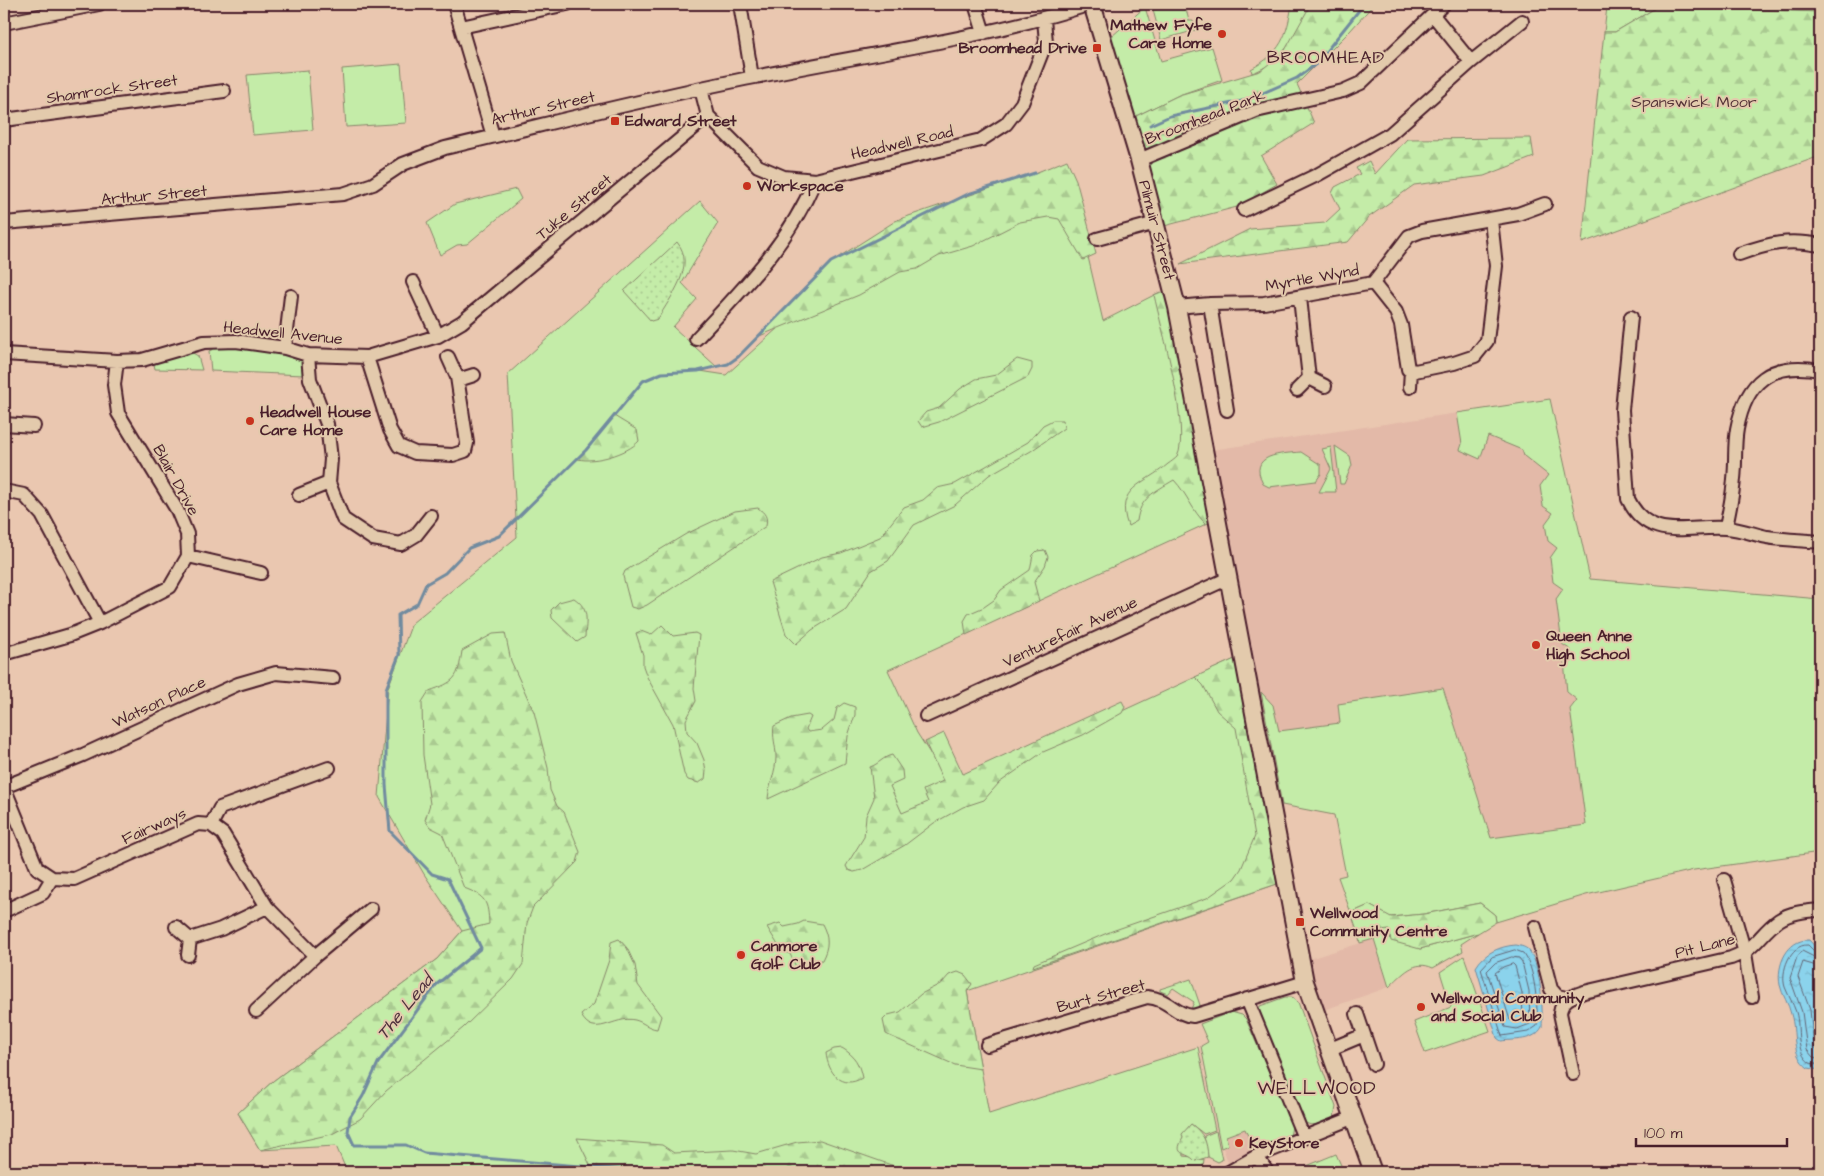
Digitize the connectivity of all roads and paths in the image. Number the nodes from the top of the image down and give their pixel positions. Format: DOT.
graph roads {
  1 [pos="100,4"];
  2 [pos="454,4"];
  3 [pos="567,4"];
  4 [pos="740,4"];
  5 [pos="975,4"];
  6 [pos="1091,4"];
  7 [pos="1444,4"];
  8 [pos="1432,16"];
  9 [pos="1044,19"];
  10 [pos="1522,21"];
  11 [pos="4,23"];
  12 [pos="461,27"];
  13 [pos="984,33"];
  14 [pos="1471,62"];
  15 [pos="752,77"];
  16 [pos="701,89"];
  17 [pos="224,91"];
  18 [pos="708,116"];
  19 [pos="4,120"];
  20 [pos="493,136"];
  21 [pos="1138,160"];
  22 [pos="815,180"];
  23 [pos="1545,204"];
  24 [pos="1244,210"];
  25 [pos="1491,220"];
  26 [pos="4,223"];
  27 [pos="1156,224"];
  28 [pos="1096,239"];
  29 [pos="1820,245"];
  30 [pos="1739,254"];
  31 [pos="412,282"];
  32 [pos="1373,283"];
  33 [pos="291,296"];
  34 [pos="1300,298"];
  35 [pos="1210,304"];
  36 [pos="1177,307"];
  37 [pos="1631,317"];
  38 [pos="438,336"];
  39 [pos="696,339"];
  40 [pos="285,348"];
  41 [pos="4,354"];
  42 [pos="308,355"];
  43 [pos="368,357"];
  44 [pos="448,357"];
  45 [pos="117,361"];
  46 [pos="1411,370"];
  47 [pos="1820,370"];
  48 [pos="474,375"];
  49 [pos="1309,378"];
  50 [pos="458,380"];
  51 [pos="1325,386"];
  52 [pos="1410,387"];
  53 [pos="1297,390"];
  54 [pos="1227,410"];
  55 [pos="4,424"];
  56 [pos="34,426"];
  57 [pos="328,483"];
  58 [pos="4,491"];
  59 [pos="299,495"];
  60 [pos="431,516"];
  61 [pos="1726,528"];
  62 [pos="1820,542"];
  63 [pos="188,556"];
  64 [pos="261,573"];
  65 [pos="1229,578"];
  66 [pos="100,623"];
  67 [pos="4,654"];
  68 [pos="333,678"];
  69 [pos="926,716"];
  70 [pos="329,768"];
  71 [pos="4,787"];
  72 [pos="211,825"];
  73 [pos="52,878"];
  74 [pos="1724,880"];
  75 [pos="267,907"];
  76 [pos="371,909"];
  77 [pos="1820,910"];
  78 [pos="4,911"];
  79 [pos="176,927"];
  80 [pos="1535,927"];
  81 [pos="190,939"];
  82 [pos="1745,953"];
  83 [pos="188,954"];
  84 [pos="315,956"];
  85 [pos="1305,982"];
  86 [pos="1752,997"];
  87 [pos="1567,998"];
  88 [pos="1246,999"];
  89 [pos="256,1011"];
  90 [pos="1357,1014"];
  91 [pos="1364,1035"];
  92 [pos="987,1045"];
  93 [pos="1328,1050"];
  94 [pos="1374,1064"];
  95 [pos="1573,1074"];
  96 [pos="1352,1118"];
  97 [pos="1304,1138"];
  98 [pos="1257,1156"];
  99 [pos="1229,1172"];
  100 [pos="1267,1172"];
  101 [pos="1373,1172"];
  1 -- 11 [label="street"];
  2 -- 12 [label="street"];
  3 -- 12 [label="street"];
  4 -- 15 [label="street"];
  5 -- 13 [label="street"];
  6 -- 9 [label="street, Arthur Street"];
  6 -- 21 [label="main road, Pilmuir Street"];
  7 -- 8 [label="street, Broomhead Park"];
  8 -- 14 [label="street"];
  8 -- 21 [label="street, Broomhead Park"];
  9 -- 13 [label="street, Arthur Street"];
  9 -- 22 [label="street, Headwell Road"];
  10 -- 14 [label="street"];
  12 -- 20 [label="street"];
  13 -- 15 [label="street, Arthur Street"];
  14 -- 24 [label="street"];
  15 -- 16 [label="street, Arthur Street"];
  16 -- 18 [label="street"];
  16 -- 20 [label="street, Arthur Street"];
  17 -- 19 [label="street, Shamrock Street"];
  18 -- 22 [label="street, Headwell Road"];
  18 -- 38 [label="street, Tuke Street"];
  20 -- 26 [label="street, Arthur Street"];
  21 -- 27 [label="main road, Pilmuir Street"];
  22 -- 39 [label="street"];
  23 -- 25 [label="street, Myrtle Wynd"];
  25 -- 32 [label="street, Myrtle Wynd"];
  25 -- 46 [label="street"];
  27 -- 28 [label="street"];
  27 -- 36 [label="main road, Pilmuir Street"];
  29 -- 30 [label="street"];
  31 -- 38 [label="street"];
  32 -- 34 [label="street, Myrtle Wynd"];
  32 -- 46 [label="street"];
  33 -- 40 [label="street"];
  34 -- 35 [label="street, Myrtle Wynd"];
  34 -- 49 [label="street"];
  35 -- 36 [label="street, Myrtle Wynd"];
  35 -- 54 [label="street"];
  36 -- 65 [label="main road, Pilmuir Street"];
  37 -- 61 [label="street"];
  38 -- 43 [label="street, Headwell Avenue"];
  40 -- 42 [label="street, Headwell Avenue"];
  40 -- 45 [label="street, Headwell Avenue"];
  41 -- 45 [label="street, Headwell Avenue"];
  42 -- 43 [label="street, Headwell Avenue"];
  42 -- 57 [label="street"];
  43 -- 50 [label="street"];
  44 -- 50 [label="street"];
  45 -- 63 [label="street, Blair Drive"];
  46 -- 52 [label="street"];
  47 -- 61 [label="street"];
  48 -- 50 [label="street"];
  49 -- 51 [label="street"];
  49 -- 53 [label="street"];
  55 -- 56 [label="street"];
  57 -- 59 [label="street"];
  57 -- 60 [label="street"];
  58 -- 66 [label="street"];
  61 -- 62 [label="street"];
  63 -- 64 [label="street"];
  63 -- 66 [label="street"];
  65 -- 69 [label="street, Venturefair Avenue"];
  65 -- 85 [label="main road, Pilmuir Street"];
  66 -- 67 [label="street"];
  68 -- 71 [label="street, Watson Place"];
  70 -- 72 [label="street"];
  71 -- 73 [label="street"];
  72 -- 73 [label="street, Fairways"];
  72 -- 75 [label="street, Fairways"];
  73 -- 78 [label="street"];
  74 -- 82 [label="street"];
  75 -- 81 [label="street"];
  75 -- 84 [label="street, Fairways"];
  76 -- 84 [label="street"];
  77 -- 82 [label="street, Pit Lane"];
  79 -- 81 [label="street"];
  80 -- 87 [label="street"];
  81 -- 83 [label="street"];
  82 -- 86 [label="street"];
  82 -- 87 [label="street, Pit Lane"];
  84 -- 89 [label="street"];
  85 -- 88 [label="street, Burt Street"];
  85 -- 93 [label="main road, Pilmuir Street"];
  87 -- 95 [label="street"];
  88 -- 92 [label="street, Burt Street"];
  88 -- 97 [label="street"];
  90 -- 91 [label="street"];
  91 -- 93 [label="street"];
  91 -- 94 [label="street"];
  93 -- 96 [label="main road, Pilmuir Street"];
  96 -- 97 [label="street"];
  96 -- 101 [label="main road, Pilmuir Street"];
  97 -- 98 [label="street"];
  98 -- 99 [label="street"];
  98 -- 100 [label="street"];
}
